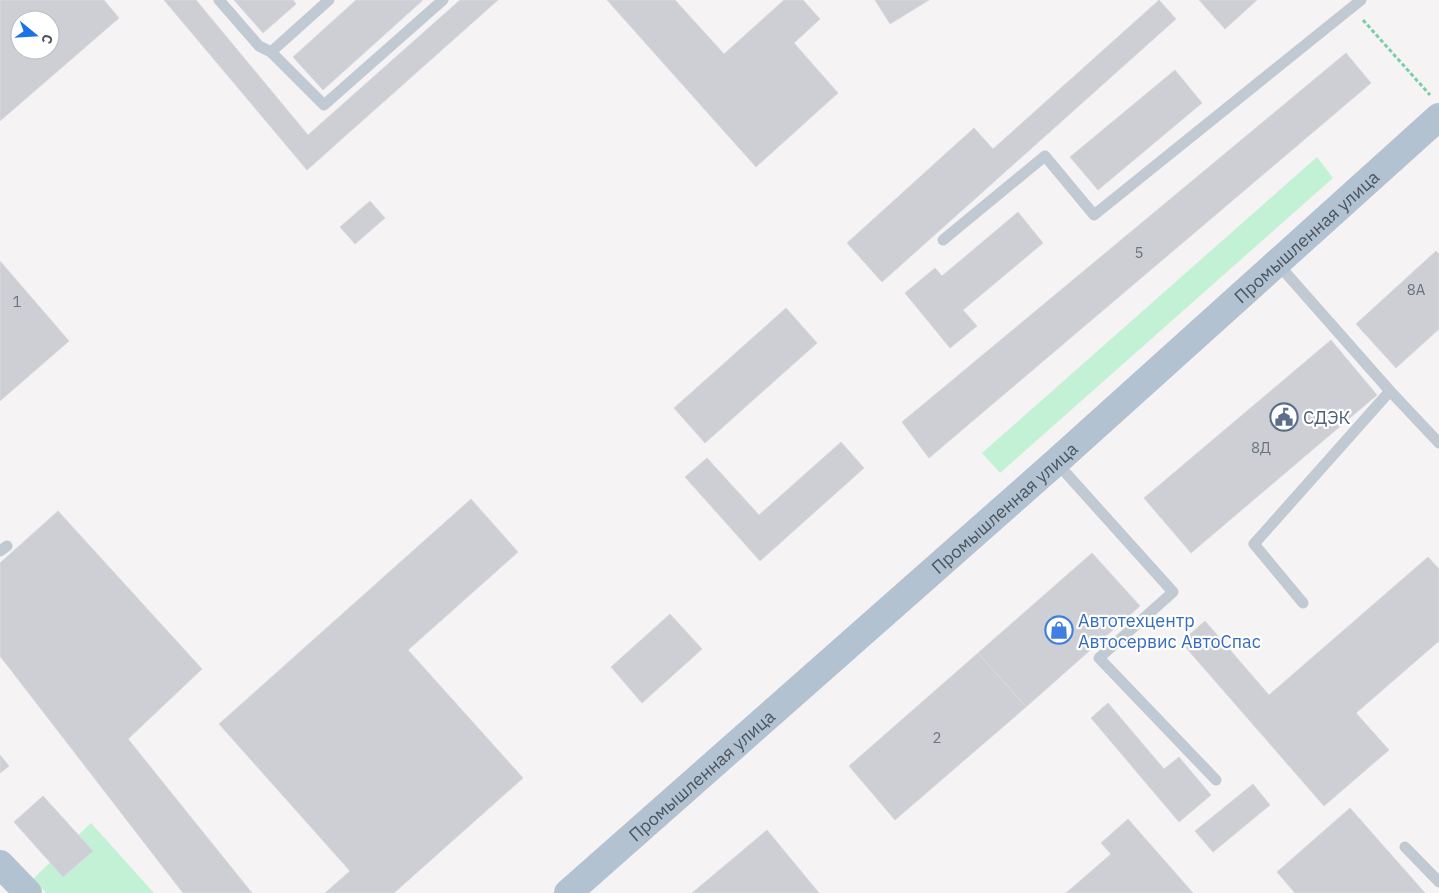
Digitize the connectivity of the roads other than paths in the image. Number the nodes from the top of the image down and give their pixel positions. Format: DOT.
graph roads {
  1 [pos="219,0"];
  2 [pos="329,0"];
  3 [pos="443,0"];
  4 [pos="315,4"];
  5 [pos="1356,4"];
  6 [pos="271,52"];
  7 [pos="1436,108"];
  8 [pos="943,240"];
  9 [pos="1277,263"];
  10 [pos="1390,391"];
  11 [pos="1439,443"];
  12 [pos="1056,462"];
  13 [pos="1303,603"];
  14 [pos="1216,780"];
  15 [pos="1405,847"];
  16 [pos="0,864"];
  17 [pos="1439,882"];
  18 [pos="28,893"];
  19 [pos="568,893"];
  1 -- 6 [label="lane"];
  2 -- 4 [label="lane"];
  3 -- 6 [label="lane"];
  4 -- 6 [label="lane"];
  5 -- 8 [label="lane"];
  7 -- 9 [label="main road, Промышленная улица"];
  9 -- 10 [label="lane"];
  9 -- 12 [label="main road, Промышленная улица"];
  10 -- 11 [label="lane"];
  10 -- 13 [label="lane"];
  12 -- 14 [label="lane"];
  12 -- 19 [label="main road, Промышленная улица"];
  15 -- 17 [label="lane"];
  16 -- 18 [label="main road"];
}
